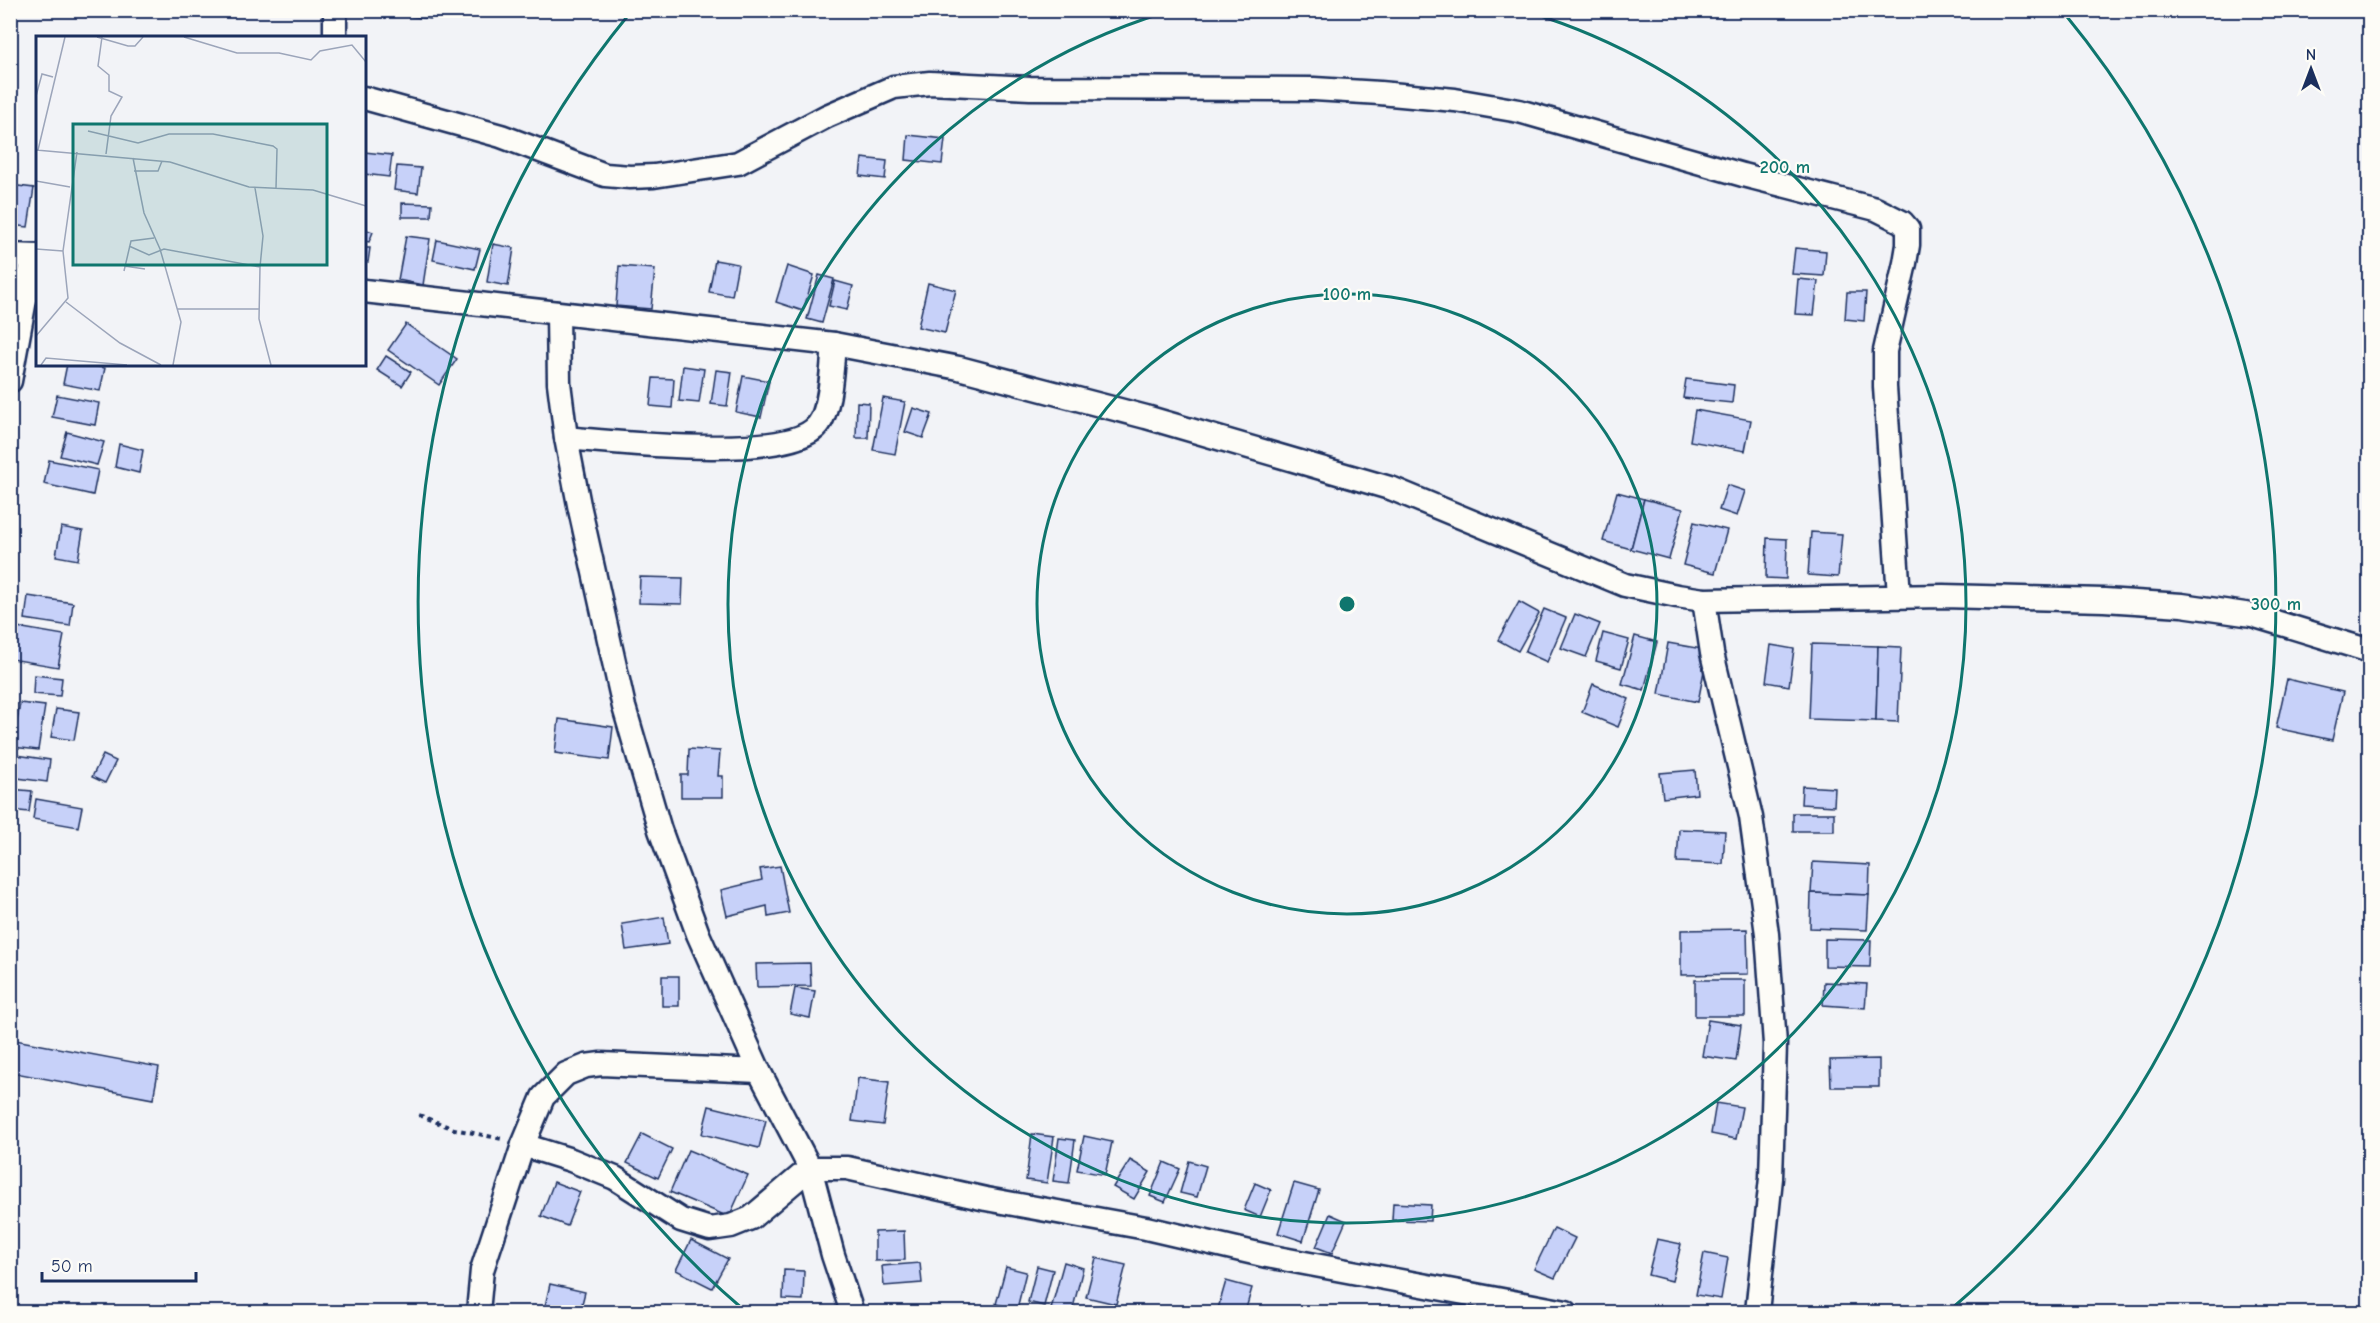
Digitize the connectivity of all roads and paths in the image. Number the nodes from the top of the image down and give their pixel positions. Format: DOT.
graph roads {
  1 [pos="335,10"];
  2 [pos="335,36"];
  3 [pos="366,99"];
  4 [pos="10,255"];
  5 [pos="35,256"];
  6 [pos="366,291"];
  7 [pos="558,314"];
  8 [pos="834,344"];
  9 [pos="10,381"];
  10 [pos="566,438"];
  11 [pos="1899,596"];
  12 [pos="1704,600"];
  13 [pos="2370,651"];
  14 [pos="759,1071"];
  15 [pos="419,1115"];
  16 [pos="523,1145"];
  17 [pos="810,1168"];
  18 [pos="478,1312"];
  19 [pos="852,1312"];
  20 [pos="1566,1312"];
  21 [pos="1757,1312"];
  1 -- 2 [label="street"];
  3 -- 11 [label="street"];
  4 -- 5 [label="street"];
  5 -- 9 [label="street"];
  6 -- 7 [label="street"];
  7 -- 8 [label="street"];
  7 -- 10 [label="street"];
  8 -- 10 [label="street"];
  8 -- 12 [label="street"];
  10 -- 14 [label="street"];
  11 -- 12 [label="street"];
  11 -- 13 [label="street"];
  12 -- 21 [label="street"];
  14 -- 16 [label="street"];
  14 -- 17 [label="street"];
  15 -- 16 [label="path"];
  16 -- 17 [label="street"];
  16 -- 18 [label="street"];
  17 -- 19 [label="street"];
  17 -- 20 [label="street"];
}
